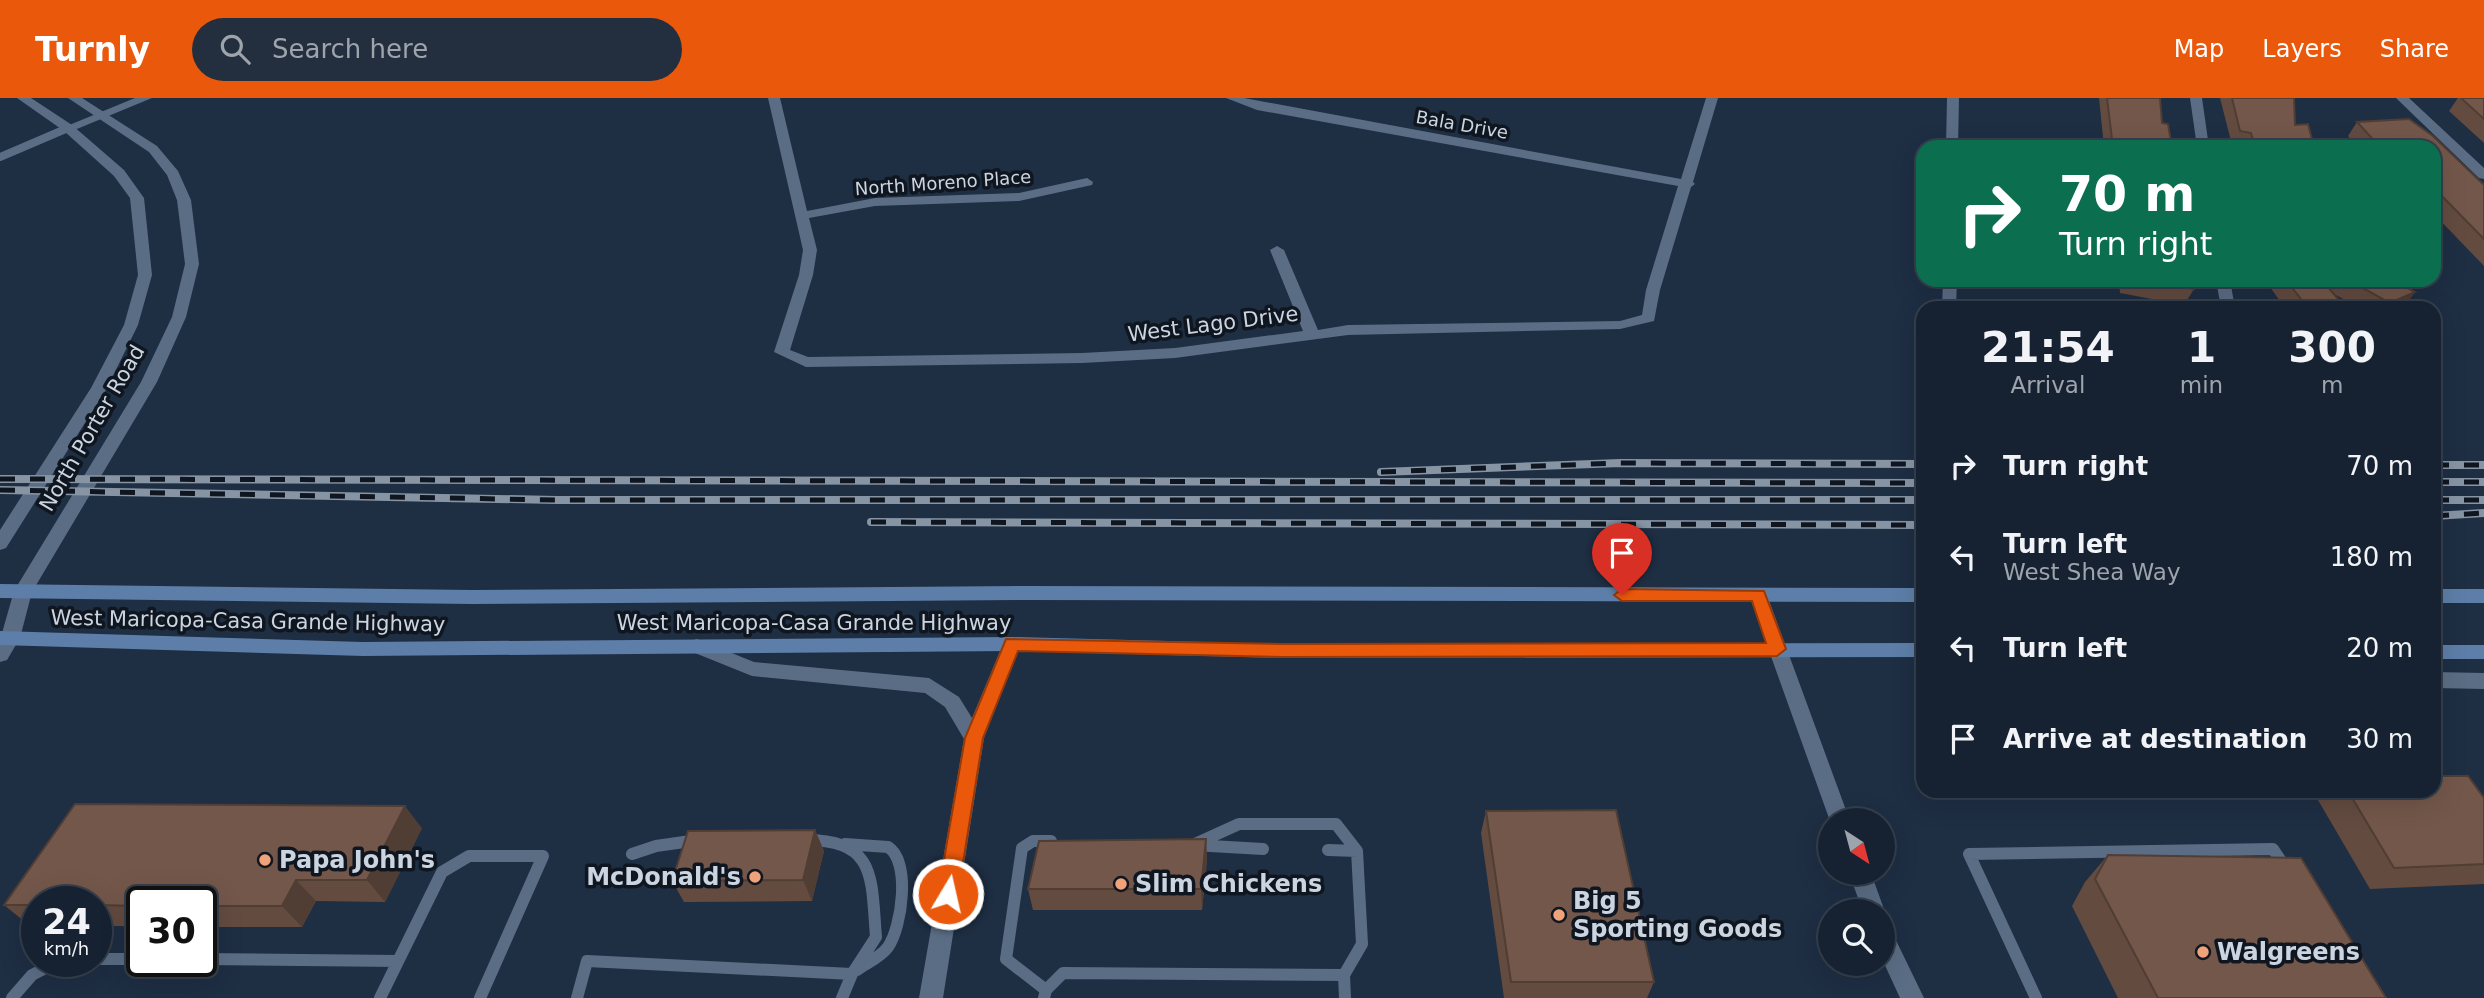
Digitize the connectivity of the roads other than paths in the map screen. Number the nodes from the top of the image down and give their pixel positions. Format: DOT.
graph roads {
  1 [pos="23,98"];
  2 [pos="74,98"];
  3 [pos="146,98"];
  4 [pos="774,98"];
  5 [pos="1232,98"];
  6 [pos="1712,98"];
  7 [pos="1953,98"];
  8 [pos="2196,98"];
  9 [pos="2402,98"];
  10 [pos="101,115"];
  11 [pos="68,128"];
  12 [pos="1952,140"];
  13 [pos="2202,140"];
  14 [pos="0,157"];
  15 [pos="2484,175"];
  16 [pos="1087,182"];
  17 [pos="1688,184"];
  18 [pos="801,216"];
  19 [pos="1277,250"];
  20 [pos="1312,334"];
  21 [pos="0,544"];
  22 [pos="0,591"];
  23 [pos="23,592"];
  24 [pos="1758,595"];
  25 [pos="1916,595"];
  26 [pos="2441,596"];
  27 [pos="2484,596"];
  28 [pos="5,638"];
  29 [pos="1012,644"];
  30 [pos="697,646"];
  31 [pos="1777,649"];
  32 [pos="1916,650"];
  33 [pos="2441,652"];
  34 [pos="2484,652"];
  35 [pos="0,655"];
  36 [pos="2441,680"];
  37 [pos="2484,681"];
  38 [pos="974,738"];
  39 [pos="1835,808"];
  40 [pos="706,840"];
  41 [pos="785,840"];
  42 [pos="1060,841"];
  43 [pos="845,844"];
  44 [pos="1263,849"];
  45 [pos="1328,850"];
  46 [pos="1357,851"];
  47 [pos="632,854"];
  48 [pos="2295,883"];
  49 [pos="217,959"];
  50 [pos="398,961"];
  51 [pos="1895,962"];
  52 [pos="852,974"];
  53 [pos="1344,975"];
  54 [pos="28,977"];
  55 [pos="1045,994"];
  56 [pos="12,998"];
  57 [pos="380,998"];
  58 [pos="480,998"];
  59 [pos="577,998"];
  60 [pos="842,998"];
  61 [pos="931,998"];
  62 [pos="1345,998"];
  63 [pos="1912,998"];
  64 [pos="2036,998"];
  1 -- 11 [label="street, North Porter Road"];
  2 -- 10 [label="street, North Porter Road"];
  3 -- 10 [label="street"];
  4 -- 18 [label="street"];
  5 -- 17 [label="street, Bala Drive"];
  6 -- 17 [label="street"];
  7 -- 12 [label="street"];
  8 -- 13 [label="street"];
  9 -- 15 [label="street"];
  10 -- 11 [label="street"];
  10 -- 23 [label="street, North Porter Road"];
  11 -- 14 [label="lane"];
  11 -- 21 [label="street, North Porter Road"];
  16 -- 18 [label="street, North Moreno Place"];
  17 -- 20 [label="street, West Lago Drive"];
  18 -- 20 [label="street, West Lago Drive"];
  19 -- 20 [label="street"];
  22 -- 23 [label="main road, West Maricopa-Casa Grande Highway"];
  23 -- 24 [label="main road, West Maricopa-Casa Grande Highway"];
  23 -- 28 [label="street, North Porter Road"];
  24 -- 25 [label="main road, West Maricopa-Casa Grande Highway"];
  24 -- 31 [label="street"];
  26 -- 27 [label="main road"];
  28 -- 30 [label="main road, West Maricopa-Casa Grande Highway"];
  28 -- 35 [label="street, North Porter Road"];
  29 -- 30 [label="main road, West Maricopa-Casa Grande Highway"];
  29 -- 31 [label="main road, West Maricopa-Casa Grande Highway"];
  29 -- 38 [label="street"];
  30 -- 38 [label="street"];
  31 -- 32 [label="main road, West Maricopa-Casa Grande Highway"];
  31 -- 39 [label="street"];
  33 -- 34 [label="main road"];
  36 -- 37 [label="street"];
  38 -- 61 [label="street"];
  40 -- 47 [label="lane"];
  41 -- 43 [label="lane"];
  42 -- 55 [label="lane"];
  43 -- 52 [label="lane"];
  43 -- 52 [label="lane"];
  44 -- 46 [label="lane"];
  45 -- 46 [label="lane"];
  46 -- 53 [label="lane"];
  48 -- 64 [label="lane"];
  49 -- 50 [label="lane"];
  50 -- 57 [label="lane"];
  50 -- 58 [label="lane"];
  51 -- 63 [label="street"];
  52 -- 59 [label="lane"];
  52 -- 60 [label="lane"];
  53 -- 55 [label="lane"];
  53 -- 62 [label="lane"];
  54 -- 56 [label="lane"];
}
